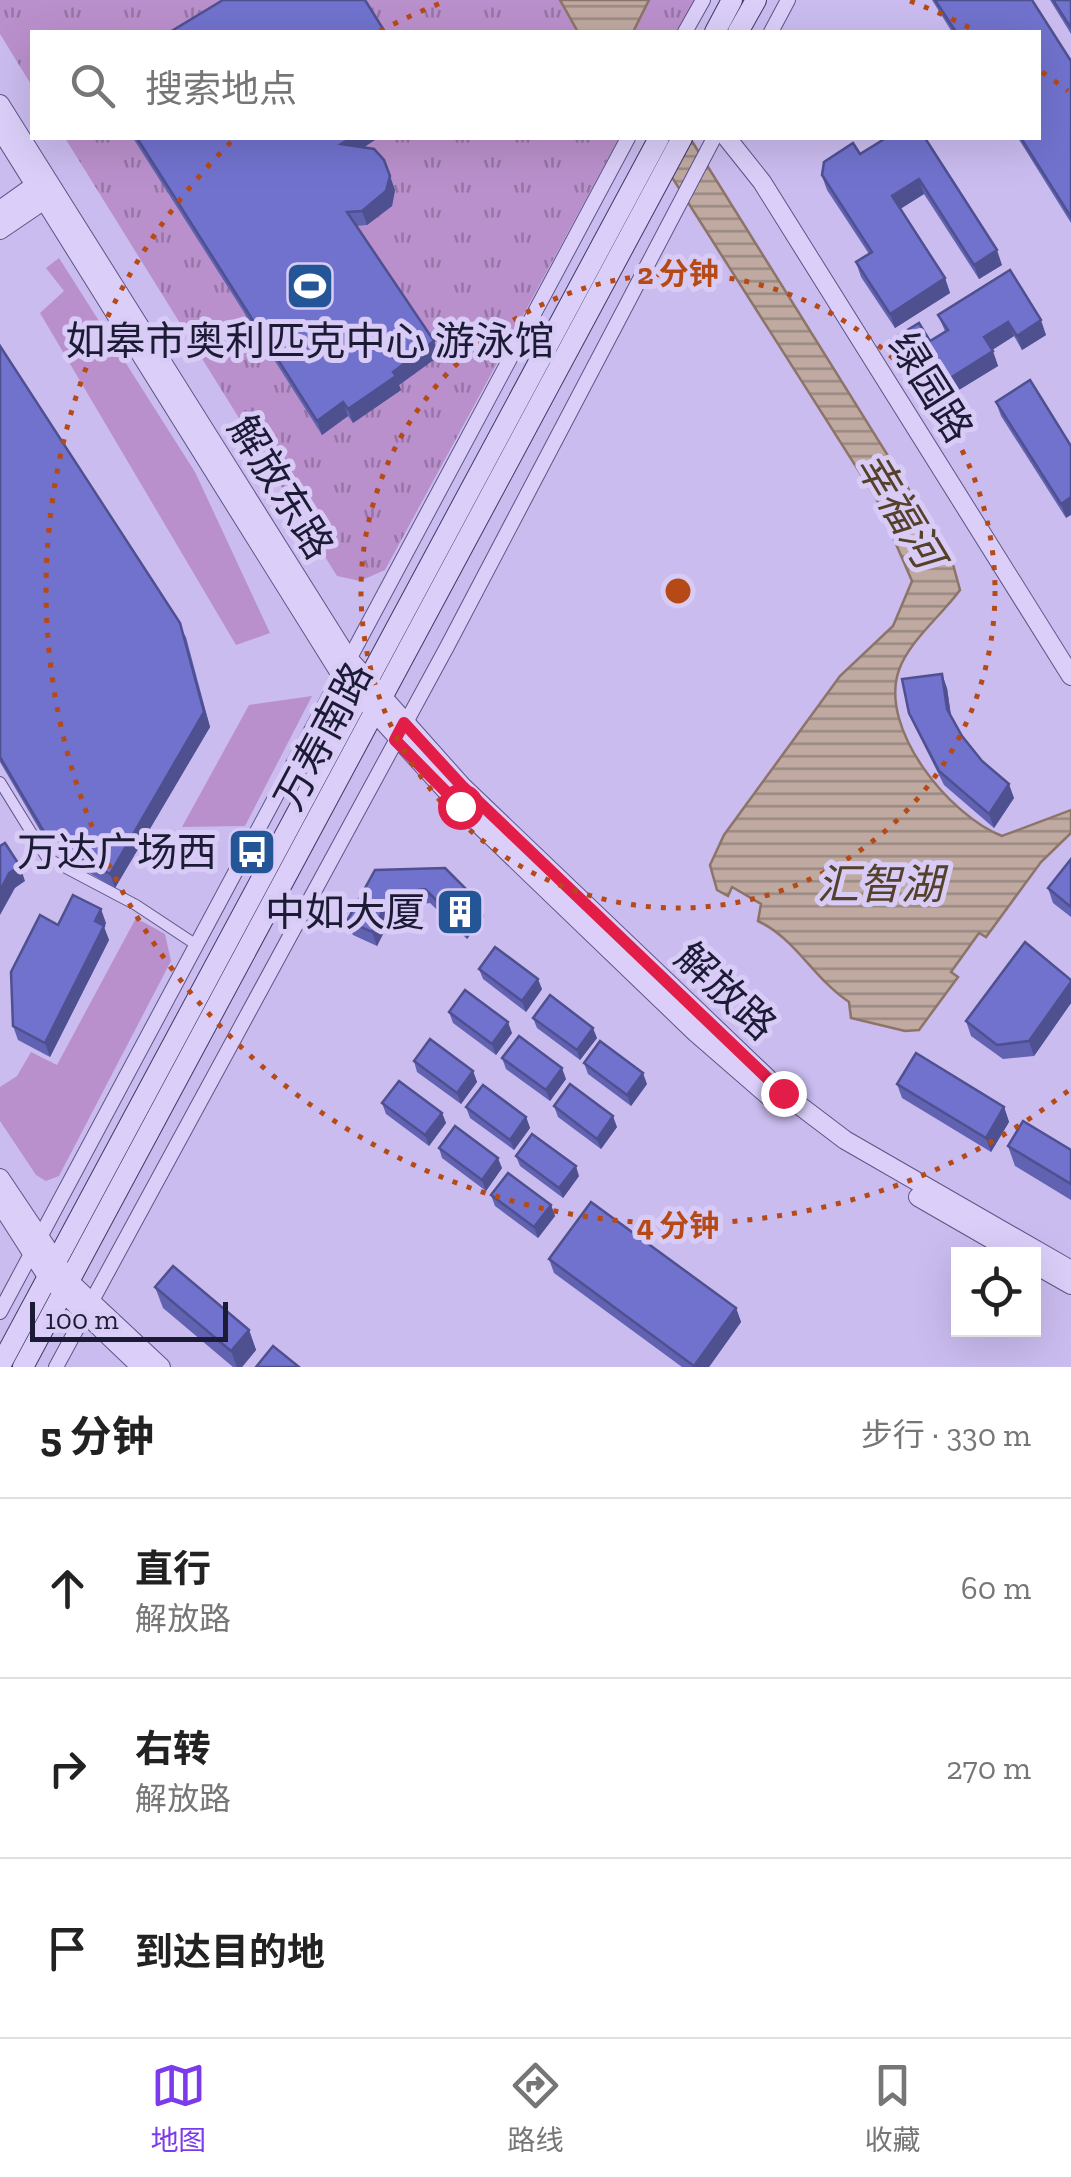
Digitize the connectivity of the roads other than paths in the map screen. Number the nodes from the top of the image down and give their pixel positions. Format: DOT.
graph roads {
  1 [pos="703,0"];
  2 [pos="732,0"];
  3 [pos="756,0"];
  4 [pos="788,0"];
  5 [pos="686,30"];
  6 [pos="715,30"];
  7 [pos="739,30"];
  8 [pos="772,30"];
  9 [pos="0,104"];
  10 [pos="0,129"];
  11 [pos="627,140"];
  12 [pos="658,140"];
  13 [pos="681,140"];
  14 [pos="713,140"];
  15 [pos="729,140"];
  16 [pos="45,188"];
  17 [pos="0,210"];
  18 [pos="0,230"];
  19 [pos="344,667"];
  20 [pos="1071,676"];
  21 [pos="363,688"];
  22 [pos="379,707"];
  23 [pos="399,731"];
  24 [pos="0,782"];
  25 [pos="195,944"];
  26 [pos="0,1178"];
  27 [pos="0,1203"];
  28 [pos="35,1245"];
  29 [pos="1005,1247"];
  30 [pos="1041,1268"];
  31 [pos="1071,1270"];
  32 [pos="59,1279"];
  33 [pos="1071,1286"];
  34 [pos="87,1309"];
  35 [pos="0,1312"];
  36 [pos="0,1366"];
  37 [pos="24,1367"];
  38 [pos="56,1367"];
  39 [pos="141,1367"];
  40 [pos="160,1367"];
  1 -- 5 [label="street"];
  2 -- 6 [label="main road"];
  3 -- 7 [label="main road"];
  4 -- 8 [label="street"];
  9 -- 16 [label="street, 解放东路"];
  10 -- 16 [label="street, 解放东路"];
  11 -- 19 [label="street"];
  12 -- 21 [label="main road, 万寿南路"];
  13 -- 22 [label="main road, 万寿南路"];
  14 -- 23 [label="street"];
  15 -- 20 [label="street, 绿园路"];
  16 -- 17 [label="street"];
  16 -- 18 [label="street"];
  16 -- 19 [label="street, 解放东路"];
  19 -- 21 [label="street, 解放东路"];
  19 -- 25 [label="street"];
  21 -- 22 [label="street, 解放东路"];
  21 -- 32 [label="main road, 万寿南路"];
  22 -- 23 [label="street, 解放路"];
  22 -- 32 [label="main road, 万寿南路"];
  23 -- 29 [label="street, 解放路"];
  23 -- 31 [label="street, 解放路"];
  23 -- 34 [label="street"];
  24 -- 25 [label="street"];
  25 -- 28 [label="street"];
  26 -- 28 [label="street"];
  27 -- 28 [label="street"];
  28 -- 32 [label="street"];
  28 -- 35 [label="street"];
  30 -- 33 [label="street"];
  32 -- 34 [label="street"];
  32 -- 36 [label="main road, 万寿南路"];
  32 -- 37 [label="main road, 万寿南路"];
  34 -- 38 [label="street"];
  34 -- 39 [label="street"];
  34 -- 40 [label="street"];
}
